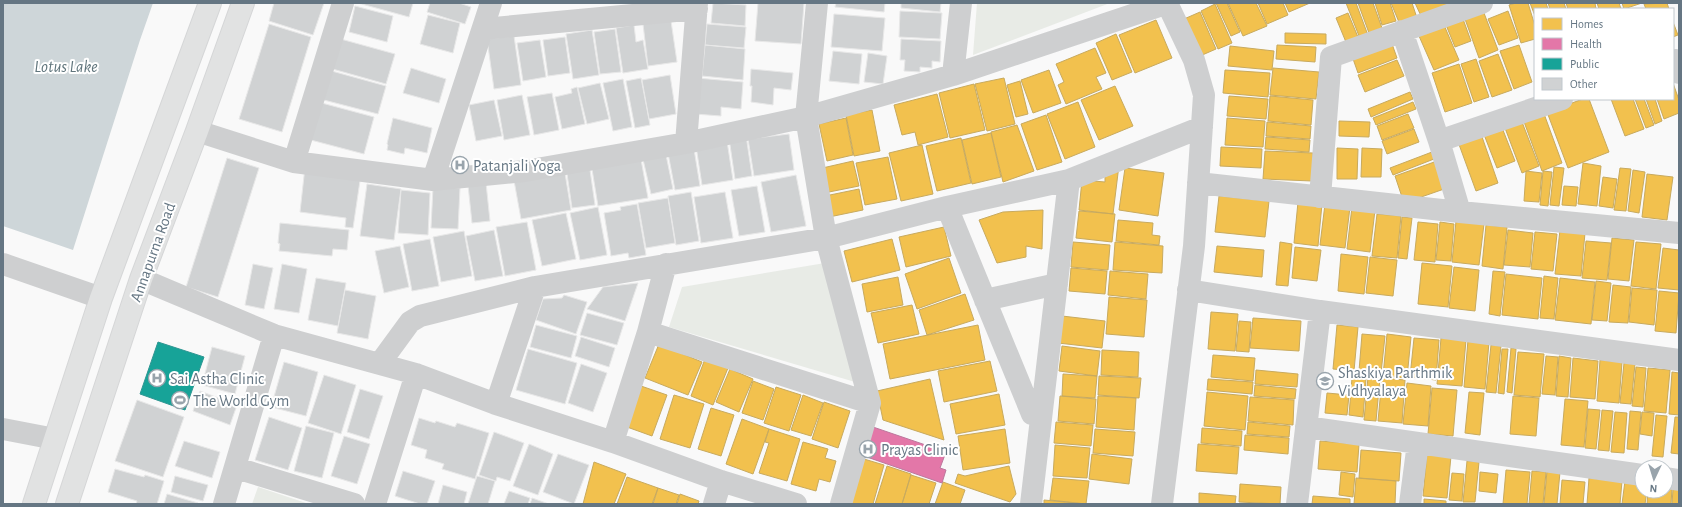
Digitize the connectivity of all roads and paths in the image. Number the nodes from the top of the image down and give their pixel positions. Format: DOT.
graph roads {
  1 [pos="210,3"];
  2 [pos="243,3"];
  3 [pos="343,3"];
  4 [pos="491,3"];
  5 [pos="817,3"];
  6 [pos="961,3"];
  7 [pos="1168,3"];
  8 [pos="1482,3"];
  9 [pos="697,6"];
  10 [pos="483,29"];
  11 [pos="1402,31"];
  12 [pos="953,75"];
  13 [pos="1559,100"];
  14 [pos="806,118"];
  15 [pos="1202,127"];
  16 [pos="197,131"];
  17 [pos="1439,141"];
  18 [pos="686,143"];
  19 [pos="294,162"];
  20 [pos="433,180"];
  21 [pos="1069,180"];
  22 [pos="1198,183"];
  23 [pos="1320,197"];
  24 [pos="947,207"];
  25 [pos="1460,212"];
  26 [pos="1679,233"];
  27 [pos="826,238"];
  28 [pos="3,264"];
  29 [pos="666,264"];
  30 [pos="141,279"];
  31 [pos="1057,284"];
  32 [pos="534,287"];
  33 [pos="1188,290"];
  34 [pos="101,298"];
  35 [pos="985,300"];
  36 [pos="1320,311"];
  37 [pos="648,332"];
  38 [pos="274,336"];
  39 [pos="1679,360"];
  40 [pos="380,363"];
  41 [pos="416,374"];
  42 [pos="870,403"];
  43 [pos="496,404"];
  44 [pos="1042,416"];
  45 [pos="1306,427"];
  46 [pos="3,429"];
  47 [pos="55,439"];
  48 [pos="613,442"];
  49 [pos="1418,443"];
  50 [pos="236,468"];
  51 [pos="1634,474"];
  52 [pos="721,481"];
  53 [pos="34,504"];
  54 [pos="67,504"];
  55 [pos="224,504"];
  56 [pos="354,504"];
  57 [pos="375,504"];
  58 [pos="714,504"];
  59 [pos="796,504"];
  60 [pos="841,504"];
  61 [pos="1031,504"];
  62 [pos="1162,504"];
  63 [pos="1297,504"];
  64 [pos="1410,504"];
  1 -- 34 [label="main road, Annapurna Road"];
  2 -- 16 [label="main road, Annapurna Road"];
  3 -- 19 [label="street"];
  4 -- 10 [label="street"];
  5 -- 14 [label="street"];
  6 -- 12 [label="street"];
  7 -- 12 [label="street"];
  7 -- 15 [label="street"];
  8 -- 11 [label="street"];
  9 -- 10 [label="street"];
  9 -- 18 [label="street"];
  10 -- 20 [label="street"];
  11 -- 17 [label="street"];
  11 -- 23 [label="street"];
  12 -- 14 [label="street"];
  13 -- 17 [label="street"];
  14 -- 18 [label="street"];
  14 -- 27 [label="street"];
  15 -- 21 [label="street"];
  15 -- 22 [label="street"];
  16 -- 19 [label="street"];
  16 -- 30 [label="main road, Annapurna Road"];
  17 -- 25 [label="street"];
  18 -- 20 [label="street"];
  19 -- 20 [label="street"];
  21 -- 24 [label="street"];
  21 -- 31 [label="street"];
  22 -- 23 [label="street"];
  22 -- 33 [label="street"];
  23 -- 25 [label="street"];
  24 -- 27 [label="street"];
  24 -- 35 [label="street"];
  25 -- 26 [label="street"];
  27 -- 29 [label="street"];
  27 -- 42 [label="street"];
  28 -- 34 [label="street"];
  29 -- 32 [label="street"];
  29 -- 37 [label="street"];
  30 -- 38 [label="street"];
  30 -- 54 [label="main road, Annapurna Road"];
  31 -- 35 [label="street"];
  31 -- 44 [label="street"];
  32 -- 40 [label="street"];
  32 -- 43 [label="street"];
  33 -- 36 [label="street"];
  33 -- 62 [label="street"];
  34 -- 47 [label="main road, Annapurna Road"];
  35 -- 44 [label="street"];
  36 -- 39 [label="street"];
  36 -- 45 [label="street"];
  37 -- 42 [label="street"];
  37 -- 48 [label="street"];
  38 -- 40 [label="street"];
  38 -- 50 [label="street"];
  40 -- 41 [label="street"];
  41 -- 43 [label="street"];
  41 -- 57 [label="street"];
  42 -- 60 [label="street"];
  43 -- 48 [label="street"];
  44 -- 61 [label="street"];
  45 -- 49 [label="street"];
  45 -- 63 [label="street"];
  46 -- 47 [label="street"];
  47 -- 53 [label="main road, Annapurna Road"];
  48 -- 52 [label="street"];
  49 -- 51 [label="street"];
  49 -- 64 [label="street"];
  50 -- 55 [label="street"];
  50 -- 56 [label="street"];
  52 -- 58 [label="street"];
  52 -- 59 [label="street"];
}
